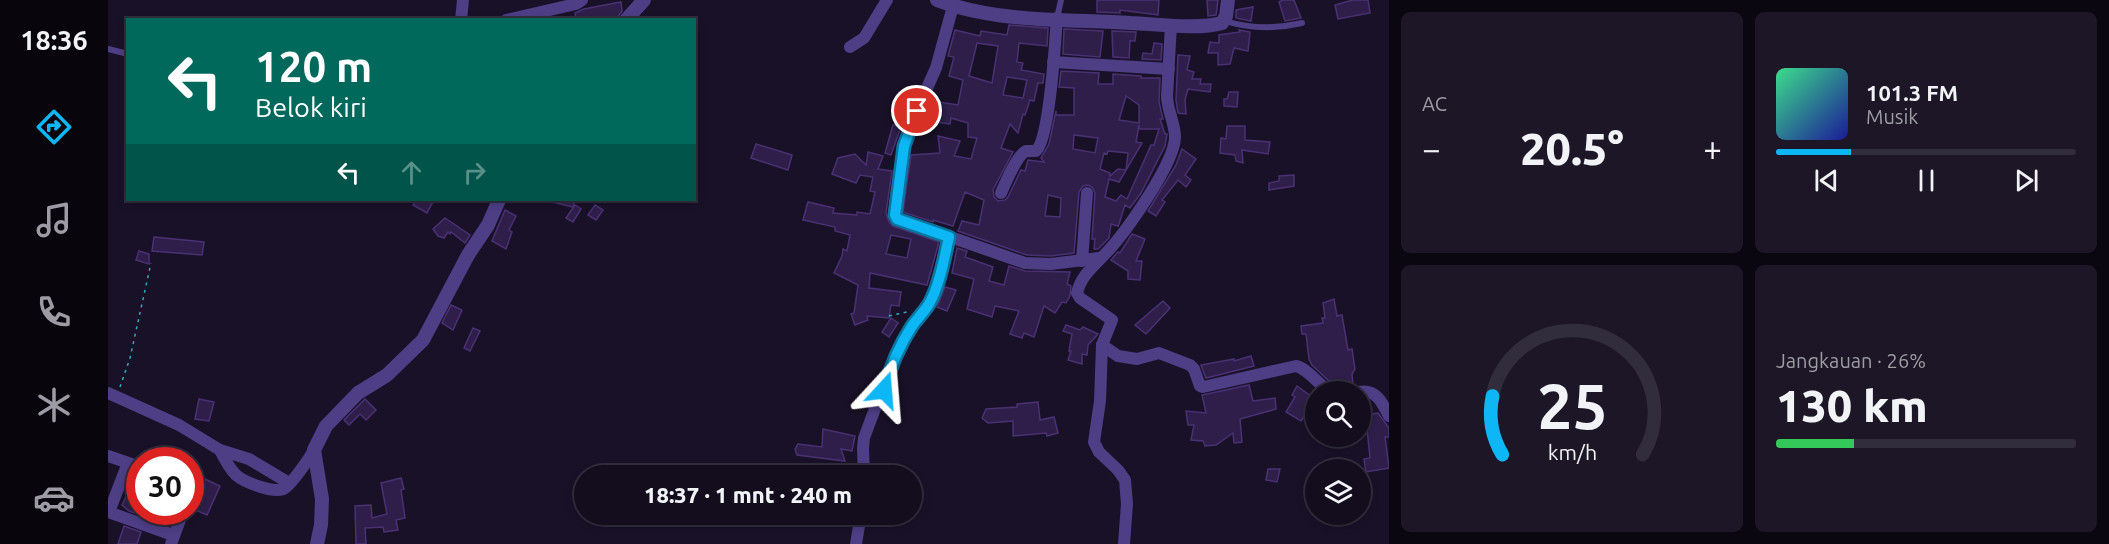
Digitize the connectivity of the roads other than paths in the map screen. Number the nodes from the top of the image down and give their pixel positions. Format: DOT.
graph roads {
  1 [pos="463,0"];
  2 [pos="582,0"];
  3 [pos="644,0"];
  4 [pos="887,0"];
  5 [pos="937,0"];
  6 [pos="1061,0"];
  7 [pos="1228,0"];
  8 [pos="953,6"];
  9 [pos="460,18"];
  10 [pos="515,18"];
  11 [pos="628,18"];
  12 [pos="1057,18"];
  13 [pos="1225,21"];
  14 [pos="1302,23"];
  15 [pos="1171,25"];
  16 [pos="850,47"];
  17 [pos="108,49"];
  18 [pos="126,54"];
  19 [pos="1053,62"];
  20 [pos="1169,69"];
  21 [pos="1001,193"];
  22 [pos="1087,193"];
  23 [pos="499,201"];
  24 [pos="949,237"];
  25 [pos="1099,258"];
  26 [pos="1082,261"];
  27 [pos="1102,345"];
  28 [pos="1315,381"];
  29 [pos="1371,392"];
  30 [pos="112,394"];
  31 [pos="1389,416"];
  32 [pos="220,450"];
  33 [pos="314,450"];
  34 [pos="108,456"];
  35 [pos="126,462"];
  36 [pos="864,465"];
  37 [pos="126,480"];
  38 [pos="289,483"];
  39 [pos="109,512"];
  40 [pos="178,525"];
  41 [pos="859,525"];
  42 [pos="172,540"];
  43 [pos="317,544"];
  44 [pos="856,544"];
  45 [pos="1124,544"];
  1 -- 9 [label="street"];
  2 -- 10 [label="street"];
  3 -- 11 [label="street"];
  4 -- 16 [label="street"];
  5 -- 8 [label="street"];
  6 -- 12 [label="lane"];
  7 -- 13 [label="street"];
  8 -- 12 [label="street"];
  8 -- 24 [label="street"];
  12 -- 15 [label="street"];
  12 -- 19 [label="street"];
  13 -- 14 [label="lane"];
  13 -- 15 [label="street"];
  15 -- 20 [label="street"];
  17 -- 18 [label="lane"];
  19 -- 20 [label="street"];
  19 -- 21 [label="street"];
  20 -- 25 [label="street"];
  22 -- 26 [label="street"];
  23 -- 33 [label="street"];
  24 -- 26 [label="street"];
  24 -- 36 [label="street"];
  25 -- 26 [label="street"];
  25 -- 27 [label="street"];
  27 -- 28 [label="street"];
  27 -- 45 [label="street"];
  29 -- 31 [label="street"];
  30 -- 32 [label="street"];
  32 -- 38 [label="street"];
  32 -- 38 [label="street"];
  33 -- 38 [label="street"];
  33 -- 43 [label="street"];
  34 -- 35 [label="street"];
  37 -- 39 [label="street"];
  39 -- 42 [label="street"];
  40 -- 42 [label="street"];
  41 -- 44 [label="street"];
}
